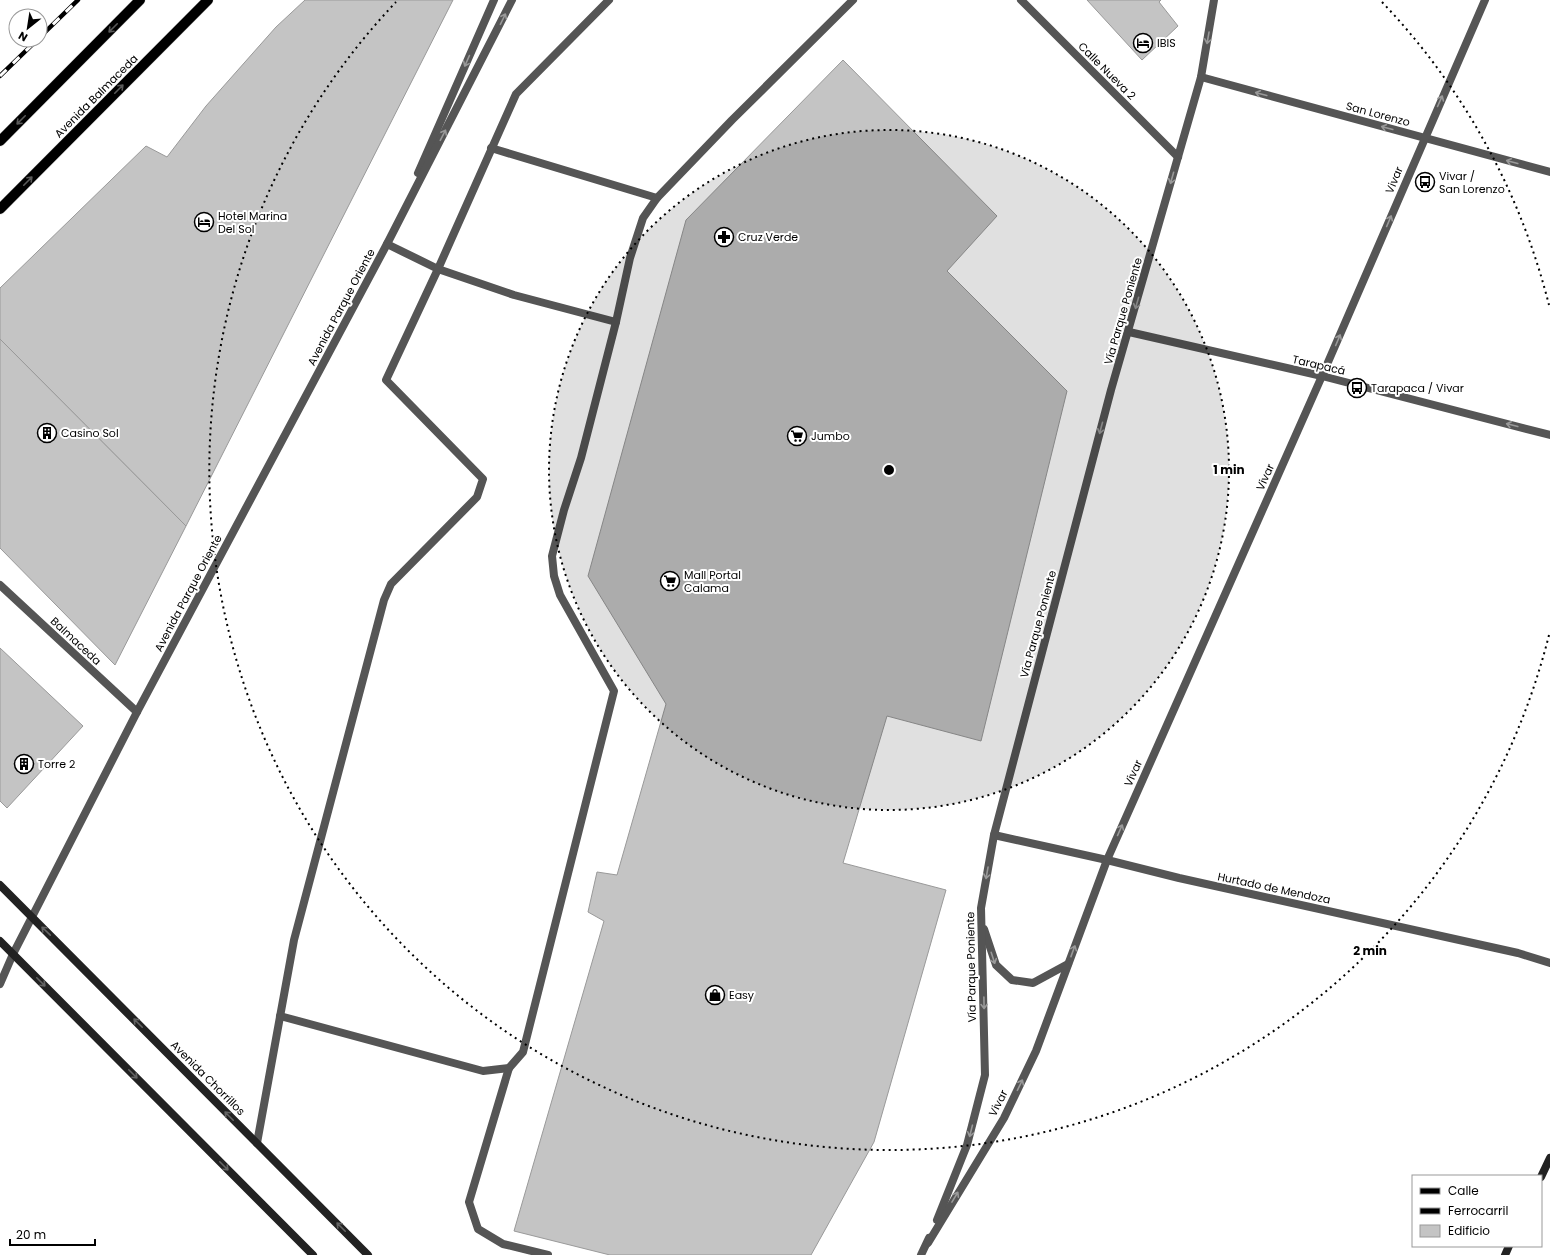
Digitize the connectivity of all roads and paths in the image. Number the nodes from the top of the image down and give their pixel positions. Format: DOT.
graph roads {
  1 [pos="140,0"];
  2 [pos="208,0"];
  3 [pos="494,0"];
  4 [pos="512,0"];
  5 [pos="609,0"];
  6 [pos="853,0"];
  7 [pos="1021,0"];
  8 [pos="1214,0"];
  9 [pos="1485,0"];
  10 [pos="1201,77"];
  11 [pos="1424,138"];
  12 [pos="0,142"];
  13 [pos="491,148"];
  14 [pos="1178,157"];
  15 [pos="1550,172"];
  16 [pos="657,198"];
  17 [pos="0,209"];
  18 [pos="387,244"];
  19 [pos="438,269"];
  20 [pos="616,322"];
  21 [pos="1129,332"];
  22 [pos="1322,376"];
  23 [pos="1550,435"];
  24 [pos="0,585"];
  25 [pos="136,712"];
  26 [pos="994,835"];
  27 [pos="1107,860"];
  28 [pos="0,885"];
  29 [pos="32,917"];
  30 [pos="981,921"];
  31 [pos="0,941"];
  32 [pos="13,954"];
  33 [pos="1068,964"];
  34 [pos="1550,964"];
  35 [pos="0,984"];
  36 [pos="280,1016"];
  37 [pos="509,1068"];
  38 [pos="257,1143"];
  39 [pos="1550,1158"];
  40 [pos="1542,1175"];
  41 [pos="928,1243"];
  42 [pos="313,1255"];
  43 [pos="368,1255"];
  44 [pos="548,1255"];
  45 [pos="921,1255"];
  1 -- 12 [label="main road, one-way"];
  17 -- 2 [label="main road, Avenida Balmaceda, one-way"];
  3 -- 18 [label="street, Avenida Parque Oriente, one-way"];
  18 -- 4 [label="street, Avenida Parque Oriente, one-way"];
  5 -- 13 [label="street"];
  6 -- 16 [label="street"];
  7 -- 14 [label="street, Calle Nueva 2"];
  8 -- 10 [label="street, Vía Parque Poniente, one-way"];
  11 -- 9 [label="street, Vivar, one-way"];
  11 -- 10 [label="street, San Lorenzo, one-way"];
  10 -- 14 [label="street, Vía Parque Poniente"];
  15 -- 11 [label="street, San Lorenzo, one-way"];
  22 -- 11 [label="street, Vivar, one-way"];
  13 -- 16 [label="street"];
  13 -- 19 [label="street"];
  14 -- 21 [label="street, Vía Parque Poniente, one-way"];
  16 -- 20 [label="street"];
  18 -- 19 [label="street"];
  18 -- 25 [label="street, Avenida Parque Oriente"];
  19 -- 20 [label="street"];
  19 -- 36 [label="street"];
  20 -- 37 [label="street"];
  21 -- 22 [label="street, Tarapacá"];
  21 -- 26 [label="street, Vía Parque Poniente, one-way"];
  23 -- 22 [label="street, Tarapacá, one-way"];
  27 -- 22 [label="street, Vivar, one-way"];
  24 -- 25 [label="street, Balmaceda"];
  25 -- 29 [label="street, Avenida Parque Oriente"];
  26 -- 27 [label="street, Hurtado de Mendoza"];
  26 -- 30 [label="street, Vía Parque Poniente, one-way"];
  33 -- 27 [label="street, Vivar, one-way"];
  27 -- 34 [label="street, Hurtado de Mendoza"];
  28 -- 29 [label="main road, Avenida Chorrillos"];
  29 -- 32 [label="street, Avenida Parque Oriente"];
  38 -- 29 [label="main road, Avenida Chorrillos, one-way"];
  30 -- 33 [label="street, one-way"];
  30 -- 41 [label="street, Vía Parque Poniente, one-way"];
  31 -- 32 [label="main road"];
  32 -- 35 [label="street, Avenida Parque Oriente"];
  32 -- 42 [label="main road, one-way"];
  41 -- 33 [label="street, Vivar, one-way"];
  36 -- 37 [label="street"];
  36 -- 38 [label="street"];
  37 -- 44 [label="street"];
  43 -- 38 [label="main road, Avenida Chorrillos, one-way"];
  39 -- 40 [label="main road"];
  41 -- 45 [label="street, Vía Parque Poniente"];
}
